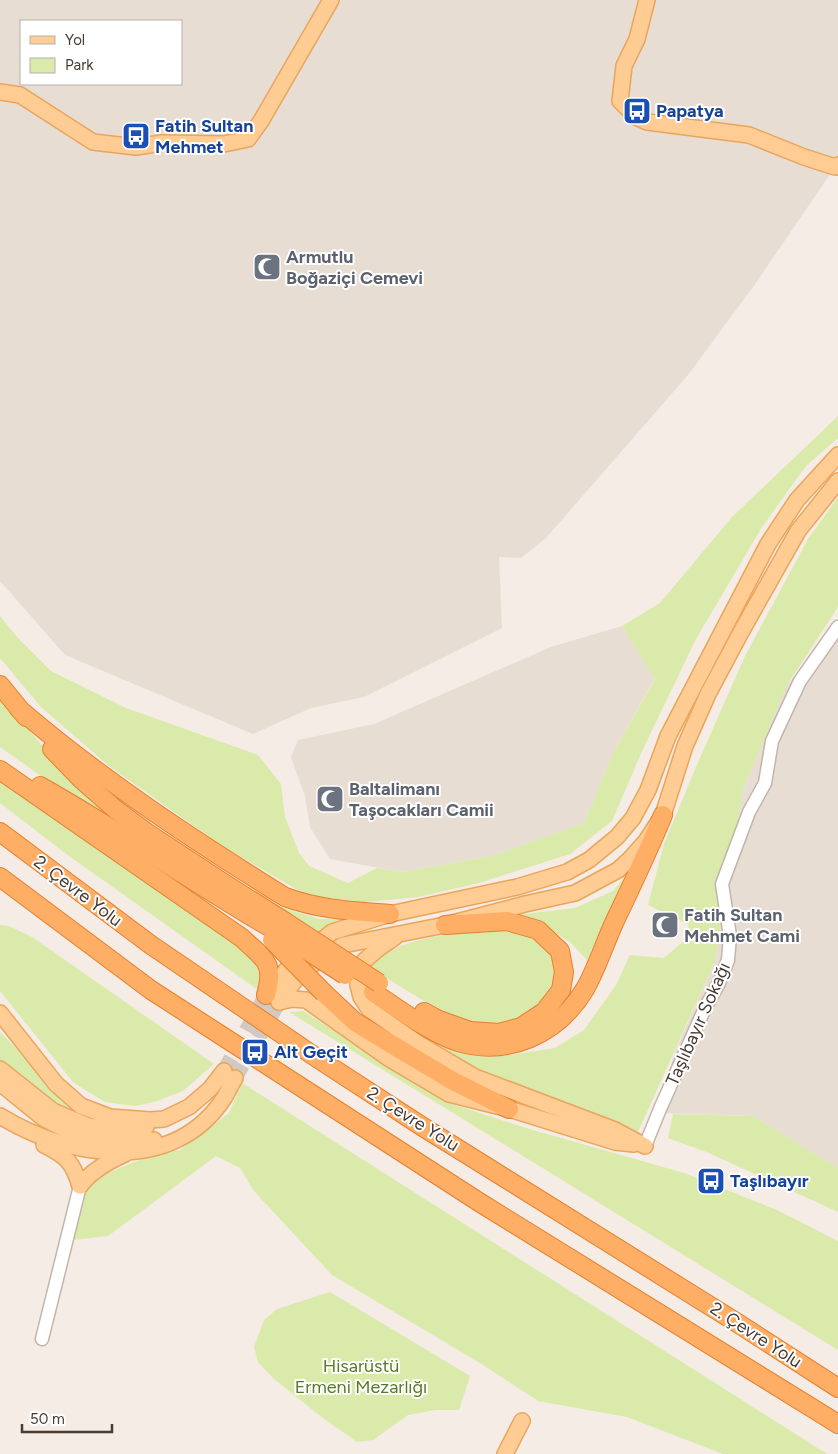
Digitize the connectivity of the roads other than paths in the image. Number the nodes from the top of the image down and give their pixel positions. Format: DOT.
graph roads {
  1 [pos="330,0"];
  2 [pos="647,0"];
  3 [pos="0,92"];
  4 [pos="838,165"];
  5 [pos="838,455"];
  6 [pos="838,481"];
  7 [pos="838,627"];
  8 [pos="0,685"];
  9 [pos="19,709"];
  10 [pos="0,763"];
  11 [pos="0,770"];
  12 [pos="663,815"];
  13 [pos="0,820"];
  14 [pos="0,832"];
  15 [pos="0,876"];
  16 [pos="0,886"];
  17 [pos="390,914"];
  18 [pos="444,925"];
  19 [pos="278,931"];
  20 [pos="402,933"];
  21 [pos="151,945"];
  22 [pos="376,988"];
  23 [pos="151,990"];
  24 [pos="272,999"];
  25 [pos="0,1013"];
  26 [pos="0,1023"];
  27 [pos="24,1042"];
  28 [pos="0,1069"];
  29 [pos="0,1083"];
  30 [pos="509,1109"];
  31 [pos="5,1119"];
  32 [pos="164,1119"];
  33 [pos="189,1132"];
  34 [pos="645,1146"];
  35 [pos="129,1152"];
  36 [pos="80,1186"];
  37 [pos="42,1339"];
  38 [pos="838,1388"];
  39 [pos="522,1421"];
  40 [pos="838,1424"];
  41 [pos="505,1454"];
  1 -- 3 [label="main road"];
  2 -- 4 [label="main road"];
  5 -- 17 [label="main road"];
  6 -- 12 [label="main road"];
  7 -- 34 [label="street, Taşlıbayır Sokağı"];
  8 -- 9 [label="highway"];
  9 -- 17 [label="highway"];
  9 -- 19 [label="highway"];
  10 -- 19 [label="highway"];
  11 -- 24 [label="highway"];
  12 -- 18 [label="main road"];
  12 -- 22 [label="highway"];
  13 -- 21 [label="highway"];
  14 -- 21 [label="highway, 2. Çevre Yolu"];
  15 -- 23 [label="highway, 2. Çevre Yolu"];
  16 -- 23 [label="highway"];
  17 -- 24 [label="main road"];
  18 -- 20 [label="main road"];
  18 -- 22 [label="highway"];
  19 -- 22 [label="highway, bridge"];
  19 -- 30 [label="highway, bridge"];
  20 -- 24 [label="main road"];
  20 -- 34 [label="main road"];
  21 -- 38 [label="highway, 2. Çevre Yolu"];
  23 -- 40 [label="highway, 2. Çevre Yolu"];
  24 -- 30 [label="main road"];
  25 -- 27 [label="main road"];
  26 -- 27 [label="main road"];
  27 -- 32 [label="main road"];
  28 -- 32 [label="main road"];
  29 -- 33 [label="main road"];
  30 -- 34 [label="main road"];
  31 -- 35 [label="main road"];
  31 -- 36 [label="main road"];
  32 -- 33 [label="main road"];
  33 -- 35 [label="main road"];
  35 -- 36 [label="main road"];
  36 -- 37 [label="street"];
  39 -- 41 [label="main road"];
}
